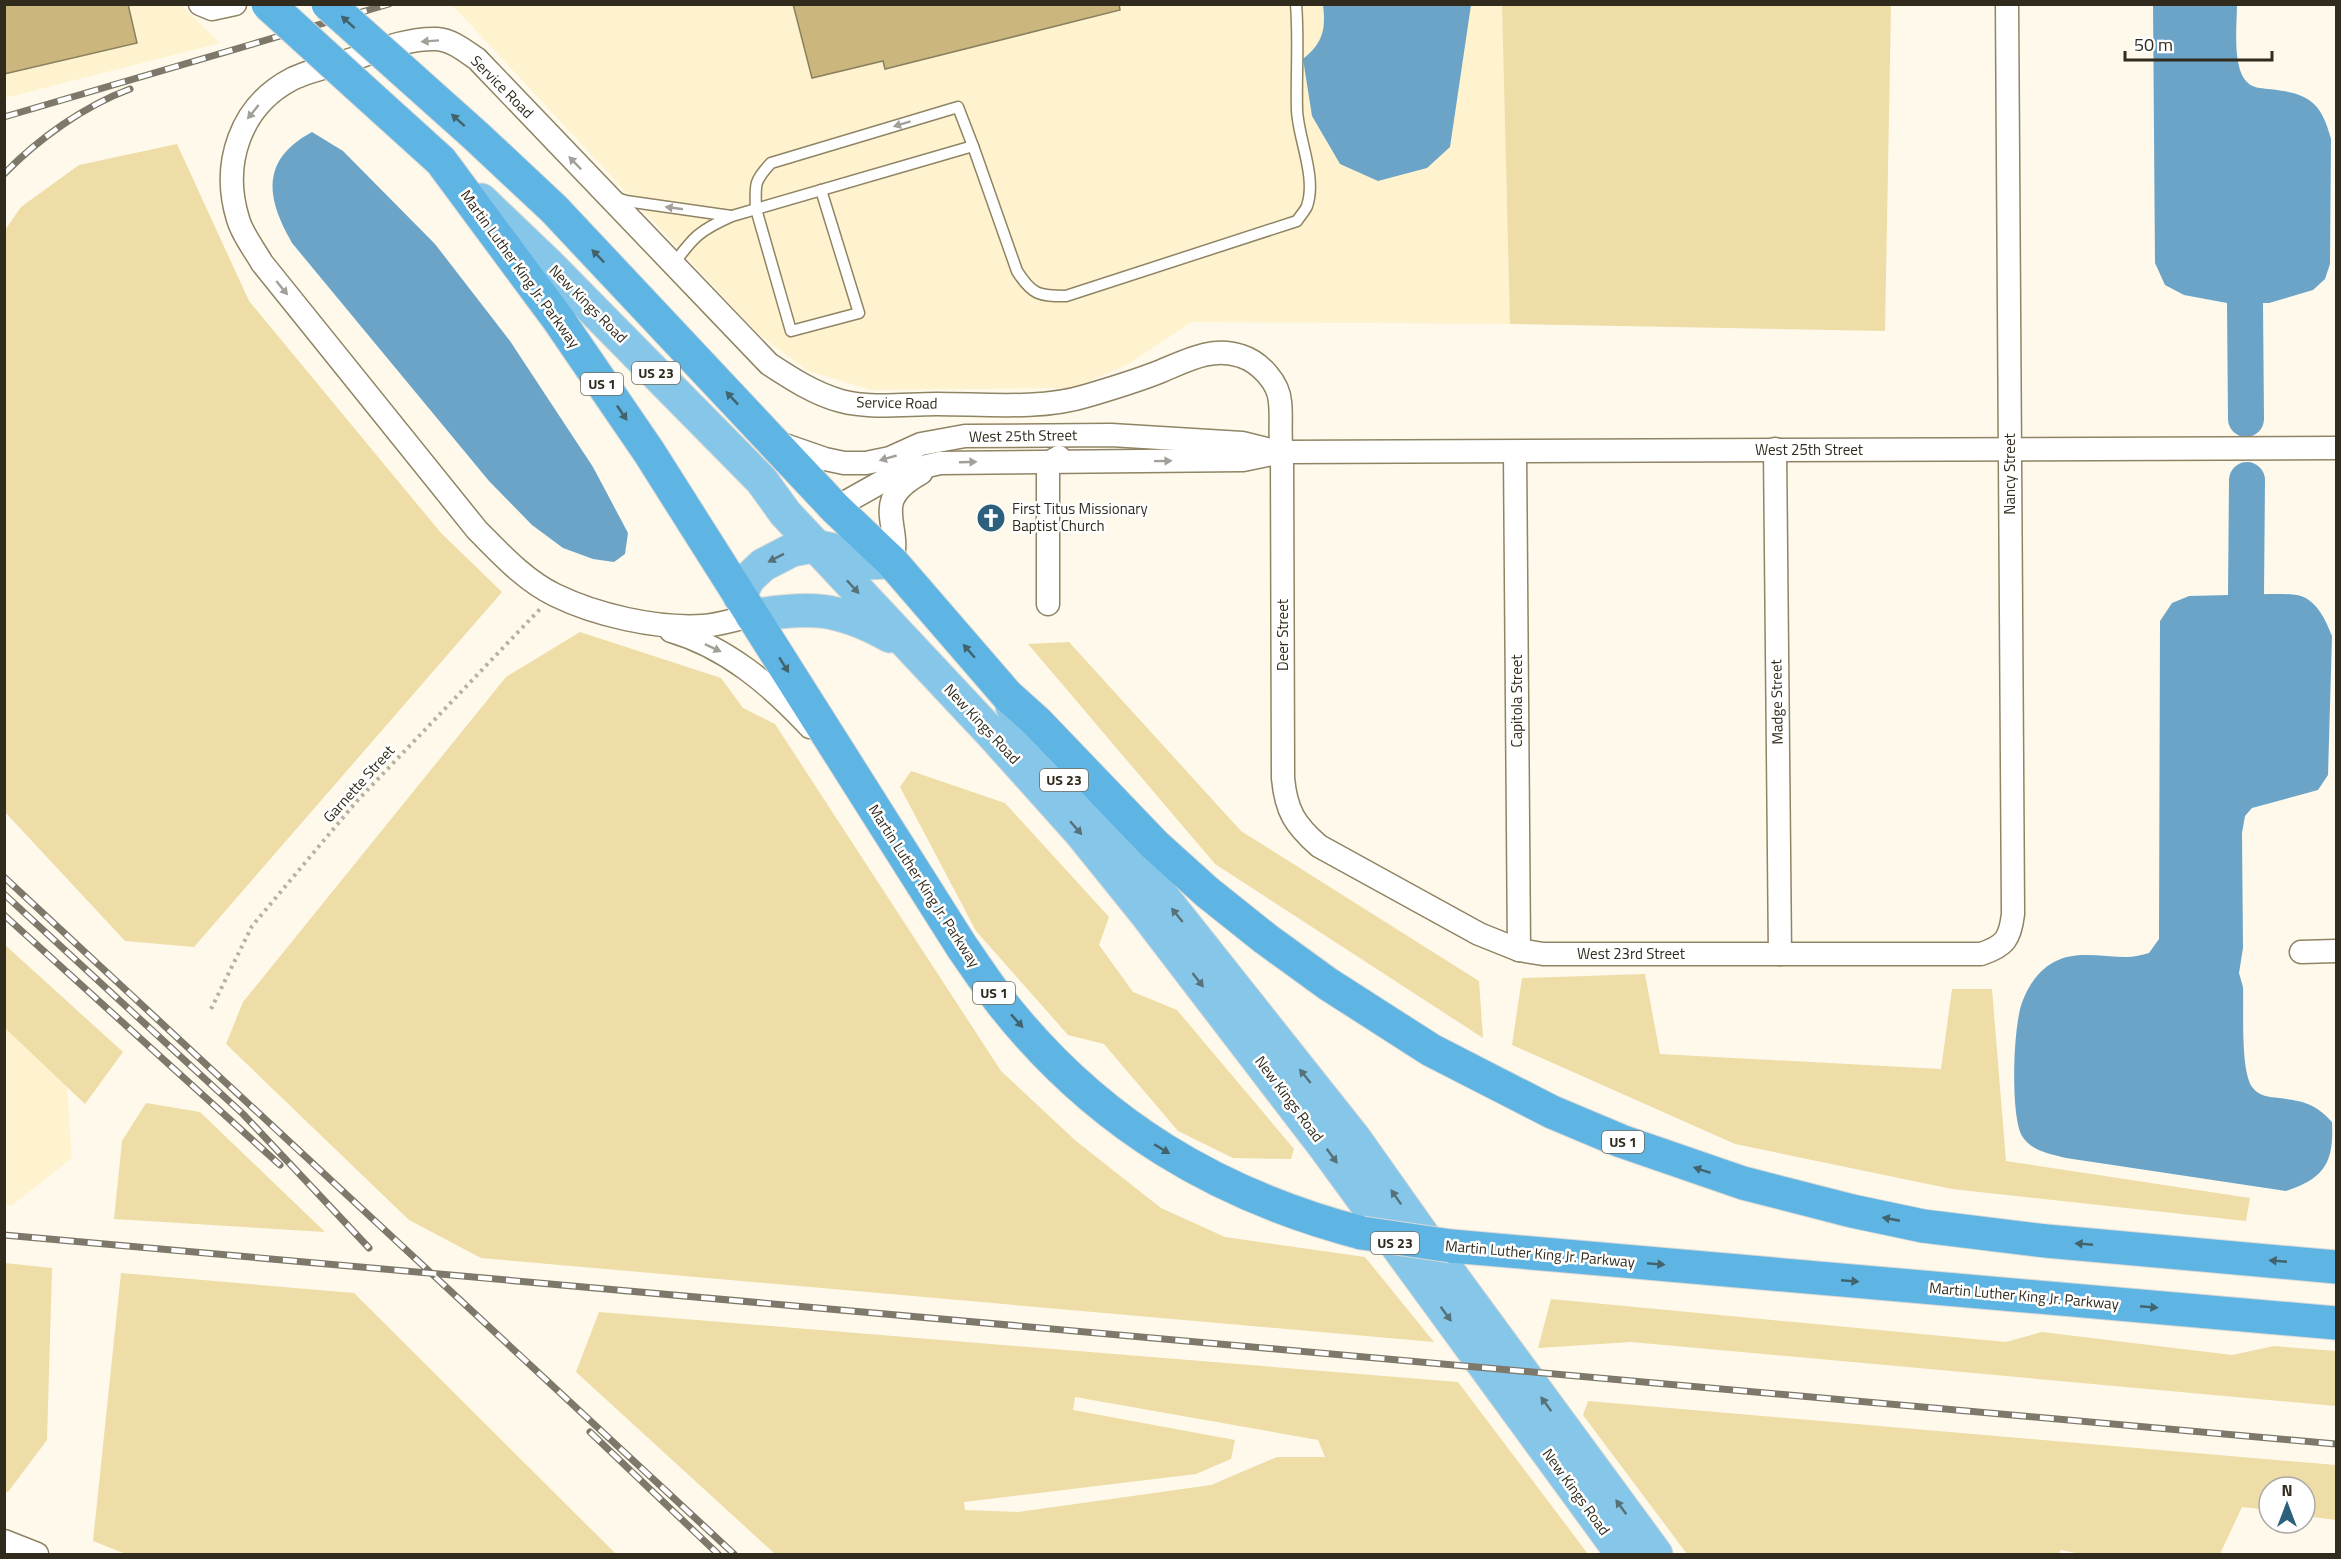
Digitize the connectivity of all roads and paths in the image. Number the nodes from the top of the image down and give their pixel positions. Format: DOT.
graph roads {
  1 [pos="200,4"];
  2 [pos="235,4"];
  3 [pos="268,4"];
  4 [pos="328,4"];
  5 [pos="1296,4"];
  6 [pos="2007,4"];
  7 [pos="973,146"];
  8 [pos="441,161"];
  9 [pos="821,190"];
  10 [pos="604,193"];
  11 [pos="756,209"];
  12 [pos="732,216"];
  13 [pos="673,266"];
  14 [pos="1111,435"];
  15 [pos="771,441"];
  16 [pos="2337,448"];
  17 [pos="1775,449"];
  18 [pos="2010,449"];
  19 [pos="1282,452"];
  20 [pos="1515,452"];
  21 [pos="940,463"];
  22 [pos="1048,463"];
  23 [pos="762,481"];
  24 [pos="836,508"];
  25 [pos="814,546"];
  26 [pos="892,562"];
  27 [pos="554,595"];
  28 [pos="1048,604"];
  29 [pos="746,606"];
  30 [pos="638,621"];
  31 [pos="910,647"];
  32 [pos="1007,695"];
  33 [pos="850,771"];
  34 [pos="1292,817"];
  35 [pos="2006,941"];
  36 [pos="1518,951"];
  37 [pos="2337,951"];
  38 [pos="2301,952"];
  39 [pos="1780,954"];
  40 [pos="1230,1001"];
  41 [pos="211,1009"];
  42 [pos="2337,1266"];
  43 [pos="2337,1323"];
  44 [pos="1574,1465"];
  45 [pos="4,1541"];
  46 [pos="37,1554"];
  47 [pos="1622,1554"];
  48 [pos="1656,1554"];
  1 -- 2 [label="street"];
  3 -- 8 [label="highway, New Kings Road / US 1, bridge"];
  15 -- 4 [label="highway, New Kings Road / US 1, one-way, bridge"];
  5 -- 7 [label="lane"];
  6 -- 18 [label="street, Nancy Street"];
  7 -- 9 [label="lane"];
  7 -- 11 [label="lane, one-way"];
  8 -- 23 [label="main road, New Kings Road / US 23"];
  8 -- 29 [label="highway, Martin Luther King Jr. Parkway / US 1, one-way"];
  9 -- 11 [label="lane"];
  9 -- 11 [label="lane"];
  12 -- 10 [label="lane, one-way"];
  10 -- 13 [label="street, Service Road"];
  10 -- 27 [label="street, Service Road, one-way"];
  11 -- 12 [label="lane"];
  12 -- 13 [label="lane"];
  13 -- 19 [label="street, Service Road"];
  14 -- 15 [label="street, West 25th Street, one-way"];
  14 -- 19 [label="street, West 25th Street"];
  14 -- 22 [label="street"];
  15 -- 24 [label="highway, New Kings Road / US 1"];
  16 -- 18 [label="street, West 25th Street"];
  17 -- 18 [label="street, West 25th Street"];
  17 -- 20 [label="street, West 25th Street"];
  17 -- 39 [label="street, Madge Street"];
  18 -- 35 [label="street, Nancy Street"];
  19 -- 20 [label="street, West 25th Street"];
  22 -- 19 [label="street, West 25th Street, one-way"];
  19 -- 34 [label="street, Deer Street"];
  20 -- 36 [label="street, Capitola Street"];
  21 -- 22 [label="street, West 25th Street, one-way"];
  21 -- 24 [label="street, West 25th Street"];
  21 -- 26 [label="street"];
  22 -- 28 [label="street"];
  23 -- 24 [label="main road"];
  23 -- 25 [label="main road, New Kings Road / US 23"];
  24 -- 26 [label="highway, New Kings Road / US 1"];
  25 -- 26 [label="main road"];
  25 -- 29 [label="main road, one-way"];
  25 -- 31 [label="main road, New Kings Road / US 23, one-way"];
  32 -- 26 [label="highway, New Kings Road / US 1, one-way"];
  27 -- 30 [label="street, Service Road"];
  27 -- 41 [label="path, Garnette Street"];
  29 -- 30 [label="street, Service Road"];
  29 -- 31 [label="main road"];
  29 -- 33 [label="highway, Martin Luther King Jr. Parkway / US 1, one-way"];
  30 -- 33 [label="street, one-way"];
  31 -- 40 [label="main road, New Kings Road / US 23, one-way"];
  40 -- 32 [label="main road, New Kings Road / US 23, one-way"];
  42 -- 32 [label="highway, US 1, one-way"];
  33 -- 43 [label="highway, Martin Luther King Jr. Parkway / US 1, one-way, bridge"];
  34 -- 36 [label="street, West 23rd Street"];
  35 -- 39 [label="street, West 23rd Street"];
  36 -- 39 [label="street, West 23rd Street"];
  37 -- 38 [label="street"];
  40 -- 44 [label="main road, New Kings Road / US 23"];
  44 -- 47 [label="main road, New Kings Road / US 23"];
  48 -- 44 [label="main road, New Kings Road / US 23, one-way"];
  45 -- 46 [label="street"];
}
